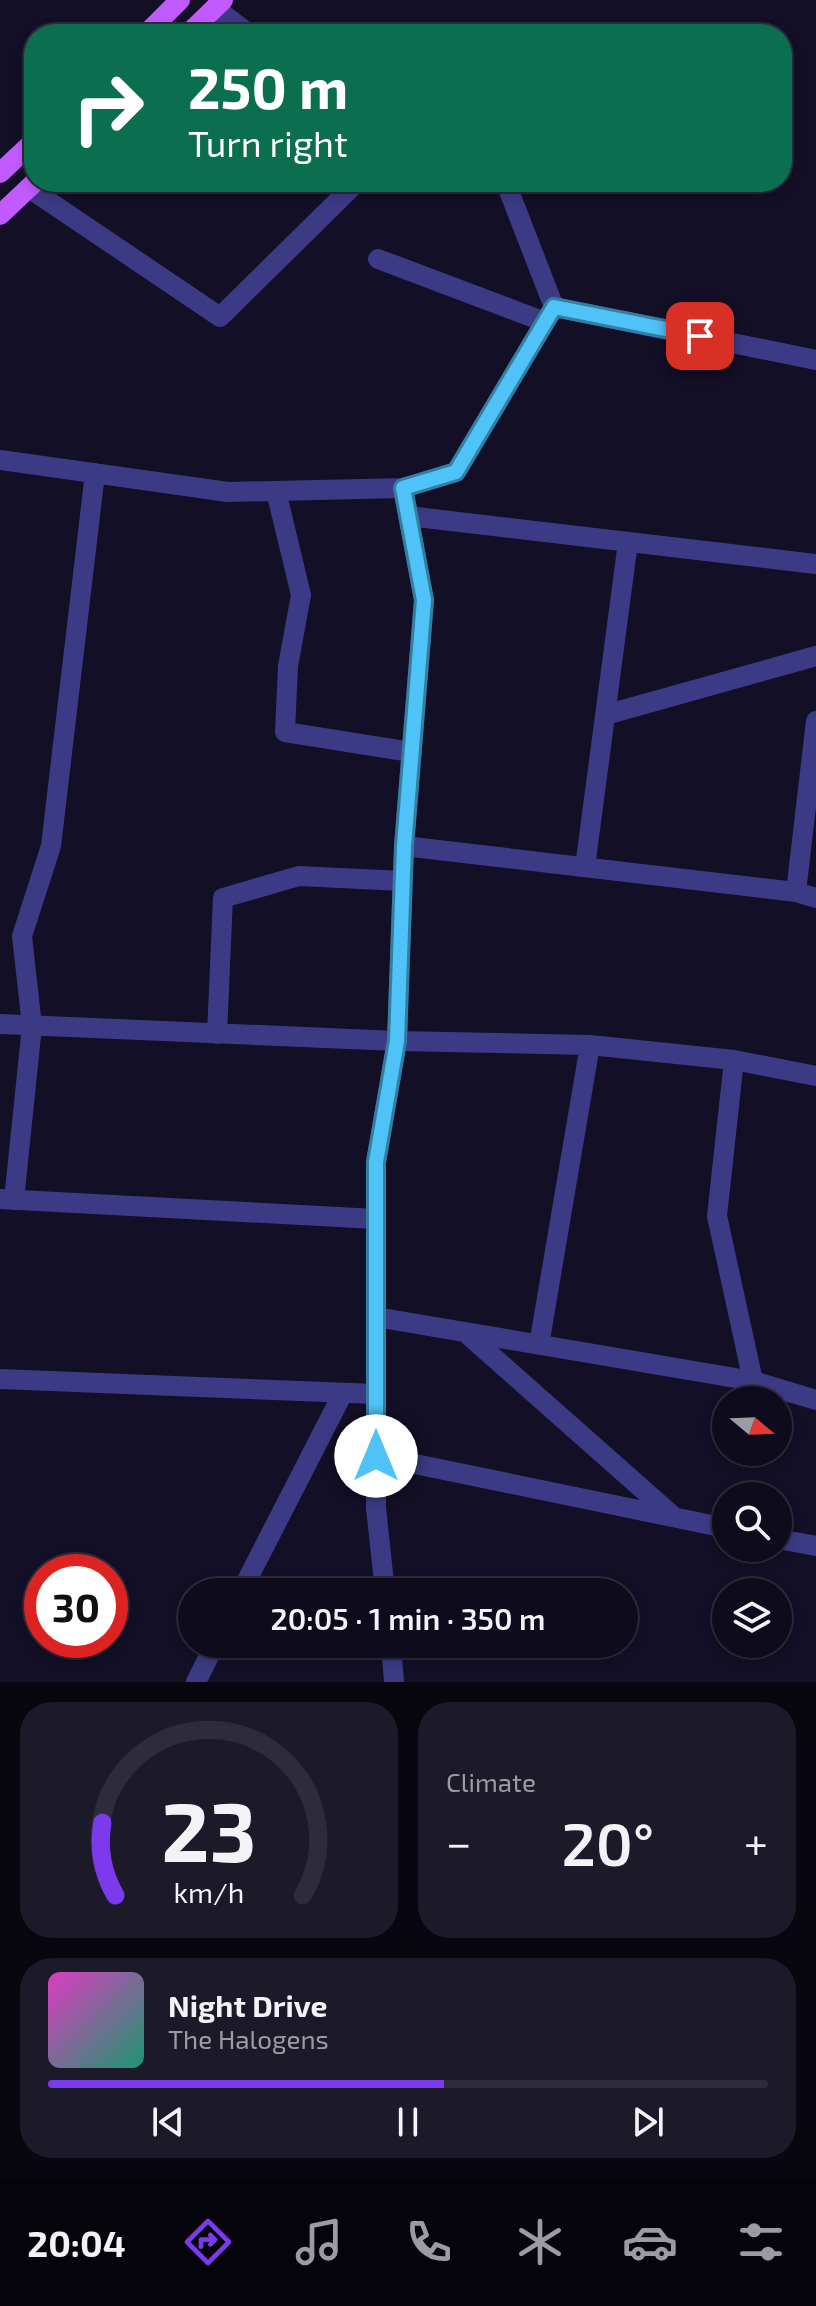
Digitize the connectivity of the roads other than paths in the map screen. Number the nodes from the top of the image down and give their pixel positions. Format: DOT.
graph roads {
  1 [pos="180,0"];
  2 [pos="219,4"];
  3 [pos="156,24"];
  4 [pos="198,24"];
  5 [pos="239,24"];
  6 [pos="24,150"];
  7 [pos="0,173"];
  8 [pos="25,192"];
  9 [pos="42,192"];
  10 [pos="347,192"];
  11 [pos="509,192"];
  12 [pos="0,215"];
  13 [pos="378,259"];
  14 [pos="550,314"];
  15 [pos="816,360"];
  16 [pos="0,460"];
  17 [pos="95,473"];
  18 [pos="403,488"];
  19 [pos="276,491"];
  20 [pos="408,516"];
  21 [pos="628,542"];
  22 [pos="816,564"];
  23 [pos="816,656"];
  24 [pos="605,715"];
  25 [pos="816,721"];
  26 [pos="411,752"];
  27 [pos="404,846"];
  28 [pos="585,867"];
  29 [pos="403,881"];
  30 [pos="796,892"];
  31 [pos="816,898"];
  32 [pos="0,1024"];
  33 [pos="32,1026"];
  34 [pos="217,1034"];
  35 [pos="397,1041"];
  36 [pos="590,1045"];
  37 [pos="734,1060"];
  38 [pos="816,1076"];
  39 [pos="7,1200"];
  40 [pos="376,1219"];
  41 [pos="376,1317"];
  42 [pos="466,1333"];
  43 [pos="539,1345"];
  44 [pos="0,1379"];
  45 [pos="753,1381"];
  46 [pos="343,1393"];
  47 [pos="376,1394"];
  48 [pos="816,1400"];
  49 [pos="376,1456"];
  50 [pos="674,1517"];
  51 [pos="712,1525"];
  52 [pos="792,1542"];
  53 [pos="816,1546"];
  54 [pos="248,1578"];
  55 [pos="384,1578"];
  56 [pos="208,1658"];
  57 [pos="392,1658"];
  58 [pos="196,1682"];
  59 [pos="394,1682"];
  1 -- 3 [label="main road"];
  2 -- 4 [label="main road"];
  2 -- 5 [label="street"];
  6 -- 7 [label="main road"];
  8 -- 12 [label="main road"];
  9 -- 10 [label="street"];
  11 -- 14 [label="street"];
  13 -- 14 [label="street"];
  14 -- 15 [label="street"];
  14 -- 18 [label="street"];
  16 -- 17 [label="street"];
  17 -- 19 [label="street"];
  17 -- 33 [label="street"];
  18 -- 19 [label="street"];
  18 -- 20 [label="street"];
  19 -- 26 [label="street"];
  20 -- 21 [label="street"];
  20 -- 26 [label="street"];
  21 -- 22 [label="street"];
  21 -- 24 [label="street"];
  23 -- 24 [label="street"];
  24 -- 28 [label="street"];
  25 -- 30 [label="street"];
  26 -- 27 [label="street"];
  27 -- 28 [label="street"];
  27 -- 29 [label="street"];
  28 -- 30 [label="street"];
  29 -- 34 [label="street"];
  29 -- 35 [label="street"];
  30 -- 31 [label="street"];
  32 -- 33 [label="street"];
  33 -- 34 [label="street"];
  33 -- 39 [label="street"];
  34 -- 35 [label="street"];
  35 -- 36 [label="street"];
  35 -- 40 [label="street"];
  36 -- 37 [label="street"];
  36 -- 43 [label="street"];
  37 -- 38 [label="street"];
  37 -- 45 [label="street"];
  39 -- 40 [label="street"];
  40 -- 41 [label="street"];
  41 -- 42 [label="street"];
  41 -- 47 [label="street"];
  42 -- 43 [label="street"];
  42 -- 50 [label="street"];
  43 -- 45 [label="street"];
  44 -- 46 [label="street"];
  45 -- 48 [label="street"];
  46 -- 47 [label="street"];
  46 -- 54 [label="street"];
  47 -- 49 [label="street"];
  49 -- 50 [label="street"];
  49 -- 55 [label="street"];
  50 -- 51 [label="street"];
  52 -- 53 [label="street"];
  56 -- 58 [label="street"];
  57 -- 59 [label="street"];
}
